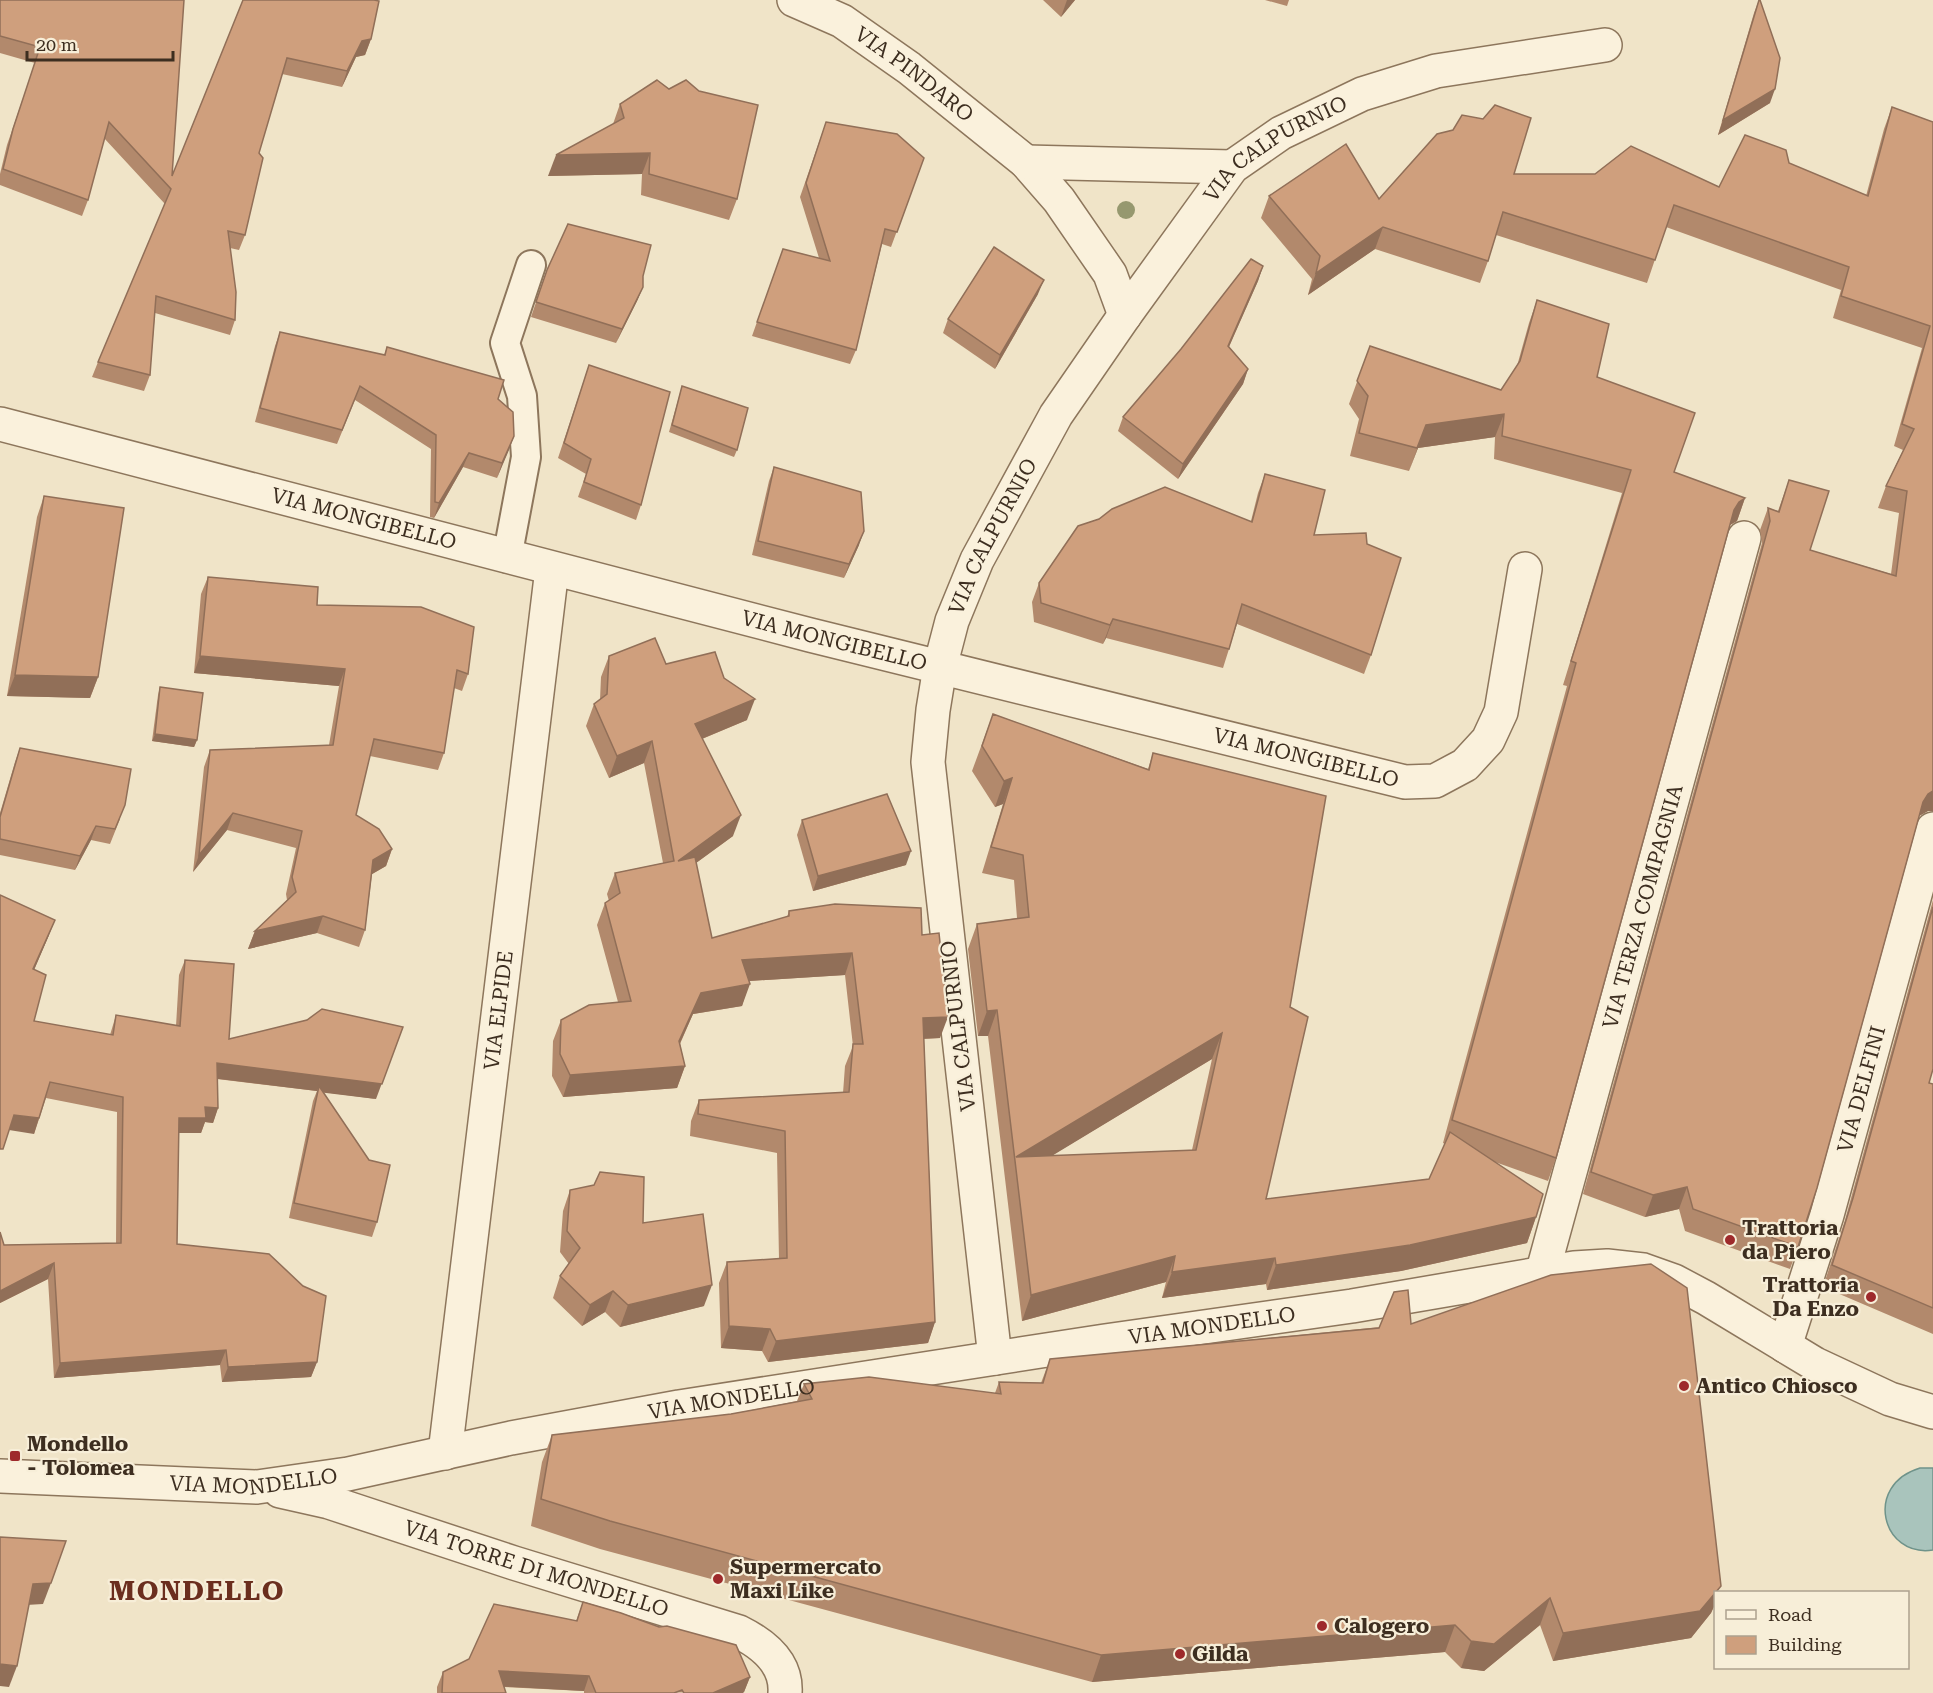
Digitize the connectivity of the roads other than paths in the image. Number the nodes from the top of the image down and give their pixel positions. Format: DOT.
graph roads {
  1 [pos="794,0"];
  2 [pos="1605,45"];
  3 [pos="1026,162"];
  4 [pos="1232,167"];
  5 [pos="531,265"];
  6 [pos="1125,315"];
  7 [pos="0,424"];
  8 [pos="1744,538"];
  9 [pos="507,558"];
  10 [pos="552,569"];
  11 [pos="1525,569"];
  12 [pos="940,667"];
  13 [pos="1933,829"];
  14 [pos="1542,1274"];
  15 [pos="1785,1346"];
  16 [pos="996,1358"];
  17 [pos="1933,1412"];
  18 [pos="445,1453"];
  19 [pos="0,1476"];
  20 [pos="257,1487"];
  21 [pos="784,1693"];
  1 -- 3 [label="street, VIA PINDARO"];
  2 -- 4 [label="street, VIA CALPURNIO"];
  3 -- 4 [label="street"];
  3 -- 6 [label="street, VIA PINDARO"];
  4 -- 6 [label="street, VIA CALPURNIO"];
  5 -- 9 [label="lane"];
  6 -- 12 [label="street, VIA CALPURNIO"];
  7 -- 9 [label="street, VIA MONGIBELLO"];
  8 -- 14 [label="street, VIA TERZA COMPAGNIA"];
  9 -- 10 [label="street, VIA MONGIBELLO"];
  10 -- 12 [label="street, VIA MONGIBELLO"];
  10 -- 18 [label="street, VIA ELPIDE"];
  11 -- 12 [label="street, VIA MONGIBELLO"];
  12 -- 16 [label="street, VIA CALPURNIO"];
  13 -- 15 [label="street, VIA DELFINI"];
  14 -- 15 [label="street, VIA MONDELLO"];
  14 -- 16 [label="street, VIA MONDELLO"];
  15 -- 17 [label="street, VIA MONDELLO"];
  16 -- 18 [label="street, VIA MONDELLO"];
  18 -- 20 [label="street, VIA MONDELLO"];
  19 -- 20 [label="street, VIA MONDELLO"];
  20 -- 21 [label="street, VIA TORRE DI MONDELLO"];
}
